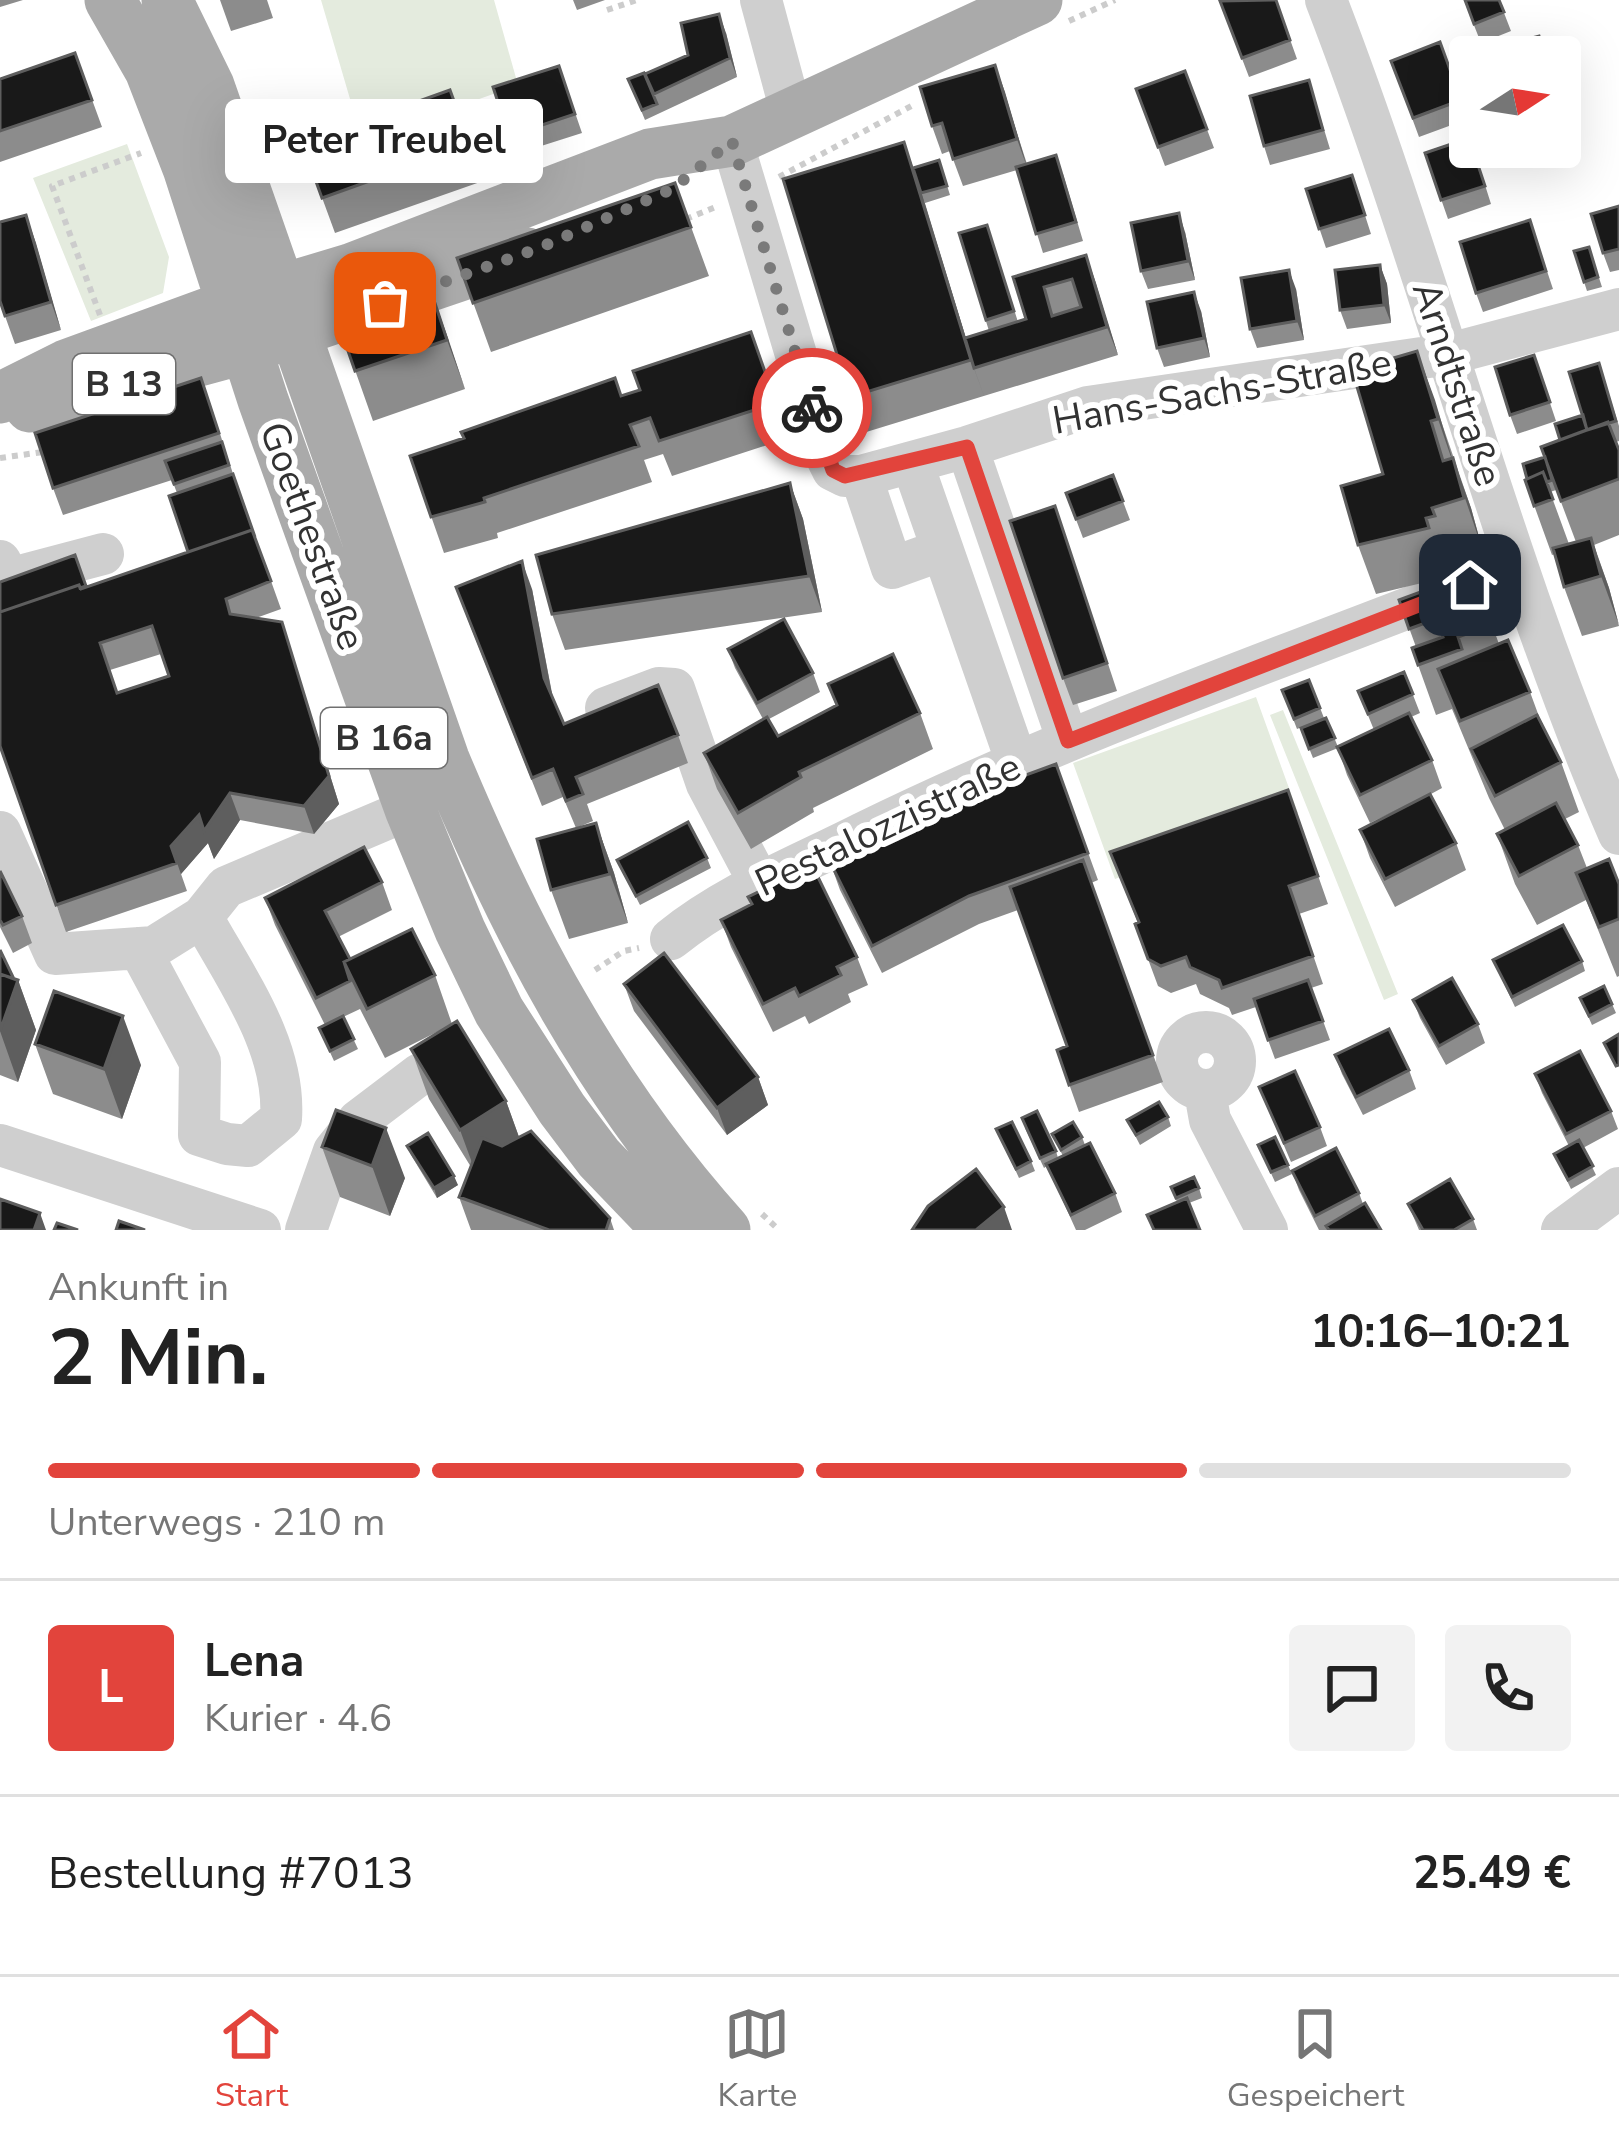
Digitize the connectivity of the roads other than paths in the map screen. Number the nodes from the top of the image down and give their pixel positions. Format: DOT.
graph roads {
  1 [pos="110,0"];
  2 [pos="166,0"];
  3 [pos="761,0"];
  4 [pos="1037,0"];
  5 [pos="1326,0"];
  6 [pos="792,116"];
  7 [pos="732,141"];
  8 [pos="1619,309"];
  9 [pos="288,311"];
  10 [pos="240,326"];
  11 [pos="1449,354"];
  12 [pos="0,398"];
  13 [pos="0,413"];
  14 [pos="967,447"];
  15 [pos="912,463"];
  16 [pos="860,476"];
  17 [pos="942,550"];
  18 [pos="103,554"];
  19 [pos="0,561"];
  20 [pos="1515,567"];
  21 [pos="604,709"];
  22 [pos="1068,741"];
  23 [pos="1017,763"];
  24 [pos="410,809"];
  25 [pos="0,832"];
  26 [pos="1619,834"];
  27 [pos="760,884"];
  28 [pos="202,917"];
  29 [pos="671,939"];
  30 [pos="139,948"];
  31 [pos="420,1074"];
  32 [pos="1204,1092"];
  33 [pos="0,1145"];
  34 [pos="1619,1188"];
  35 [pos="739,1218"];
  36 [pos="260,1230"];
  37 [pos="306,1230"];
  38 [pos="668,1230"];
  39 [pos="1268,1230"];
  40 [pos="1562,1230"];
  1 -- 10 [label="main road, Goethestraße"];
  2 -- 9 [label="main road, Goethestraße"];
  3 -- 6 [label="street"];
  4 -- 6 [label="main road"];
  5 -- 11 [label="street, Arndtstraße"];
  6 -- 7 [label="main road"];
  7 -- 9 [label="main road"];
  7 -- 16 [label="street"];
  8 -- 11 [label="street, Hans-Sachs-Straße"];
  9 -- 10 [label="main road"];
  9 -- 35 [label="main road, Goethestraße / B 16a"];
  10 -- 12 [label="main road, B 13"];
  10 -- 13 [label="main road, B 13"];
  10 -- 24 [label="main road, Goethestraße / B 16a"];
  11 -- 14 [label="street, Hans-Sachs-Straße"];
  11 -- 20 [label="street, Arndtstraße"];
  14 -- 15 [label="street, Hans-Sachs-Straße"];
  14 -- 22 [label="street"];
  15 -- 16 [label="street, Hans-Sachs-Straße"];
  15 -- 17 [label="street"];
  16 -- 17 [label="street"];
  17 -- 23 [label="street"];
  18 -- 19 [label="street"];
  20 -- 22 [label="street, Pestalozzistraße"];
  20 -- 26 [label="street, Arndtstraße"];
  21 -- 27 [label="street"];
  22 -- 23 [label="street, Pestalozzistraße"];
  23 -- 27 [label="street, Pestalozzistraße"];
  24 -- 28 [label="street"];
  24 -- 38 [label="main road, Goethestraße / B 16a"];
  25 -- 30 [label="street"];
  27 -- 29 [label="street, Pestalozzistraße"];
  28 -- 30 [label="street"];
  28 -- 30 [label="street"];
  31 -- 37 [label="street"];
  32 -- 39 [label="street"];
  33 -- 36 [label="street"];
  34 -- 40 [label="street"];
}
